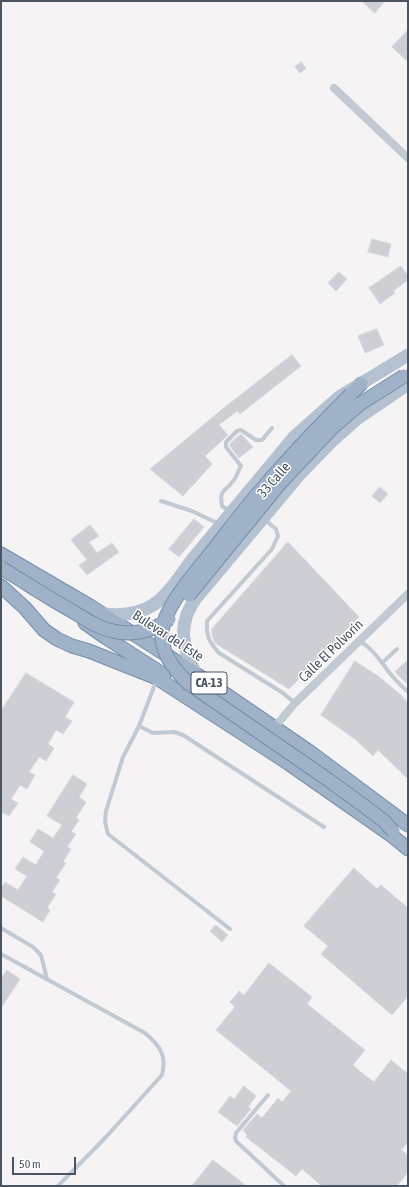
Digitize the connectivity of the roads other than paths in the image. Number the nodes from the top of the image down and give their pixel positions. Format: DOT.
graph roads {
  1 [pos="334,88"];
  2 [pos="408,158"];
  3 [pos="408,355"];
  4 [pos="407,379"];
  5 [pos="361,384"];
  6 [pos="272,428"];
  7 [pos="161,501"];
  8 [pos="231,513"];
  9 [pos="262,518"];
  10 [pos="221,525"];
  11 [pos="1,554"];
  12 [pos="1,568"];
  13 [pos="176,582"];
  14 [pos="1,586"];
  15 [pos="408,594"];
  16 [pos="196,598"];
  17 [pos="88,605"];
  18 [pos="104,614"];
  19 [pos="360,641"];
  20 [pos="398,649"];
  21 [pos="382,662"];
  22 [pos="196,674"];
  23 [pos="157,678"];
  24 [pos="408,692"];
  25 [pos="191,700"];
  26 [pos="296,703"];
  27 [pos="139,726"];
  28 [pos="274,728"];
  29 [pos="408,825"];
  30 [pos="324,827"];
  31 [pos="408,848"];
  32 [pos="1,928"];
  33 [pos="230,929"];
  34 [pos="1,954"];
  35 [pos="47,979"];
  36 [pos="268,1095"];
  37 [pos="58,1186"];
  38 [pos="284,1186"];
  1 -- 2 [label="street"];
  3 -- 5 [label="main road, 33 Calle"];
  4 -- 9 [label="main road, 33 Calle"];
  4 -- 12 [label="highway, bridge"];
  5 -- 8 [label="main road, 33 Calle"];
  5 -- 31 [label="highway, bridge"];
  6 -- 8 [label="lane"];
  7 -- 10 [label="lane"];
  8 -- 10 [label="main road, 33 Calle"];
  9 -- 16 [label="main road, 33 Calle"];
  9 -- 26 [label="lane"];
  10 -- 13 [label="main road, 33 Calle"];
  11 -- 17 [label="highway, Bulevar del Este / CA-13"];
  13 -- 16 [label="main road"];
  13 -- 18 [label="main road, 33 Calle"];
  14 -- 23 [label="highway, CA-13"];
  15 -- 19 [label="street, Calle El Polvorín"];
  16 -- 22 [label="main road, 33 Calle"];
  17 -- 18 [label="highway, Bulevar del Este / CA-13"];
  17 -- 25 [label="highway"];
  18 -- 22 [label="highway, Bulevar del Este / CA-13"];
  19 -- 21 [label="lane"];
  19 -- 26 [label="street, Calle El Polvorín"];
  20 -- 21 [label="lane"];
  21 -- 24 [label="lane"];
  22 -- 28 [label="highway, Bulevar del Este / CA-13"];
  23 -- 25 [label="highway, CA-13"];
  23 -- 27 [label="lane"];
  25 -- 31 [label="highway, CA-13"];
  26 -- 28 [label="street, Calle El Polvorín"];
  27 -- 30 [label="lane"];
  27 -- 33 [label="lane"];
  28 -- 29 [label="highway, Bulevar del Este / CA-13"];
  32 -- 35 [label="lane"];
  34 -- 35 [label="lane"];
  35 -- 37 [label="lane"];
  36 -- 38 [label="lane"];
}
